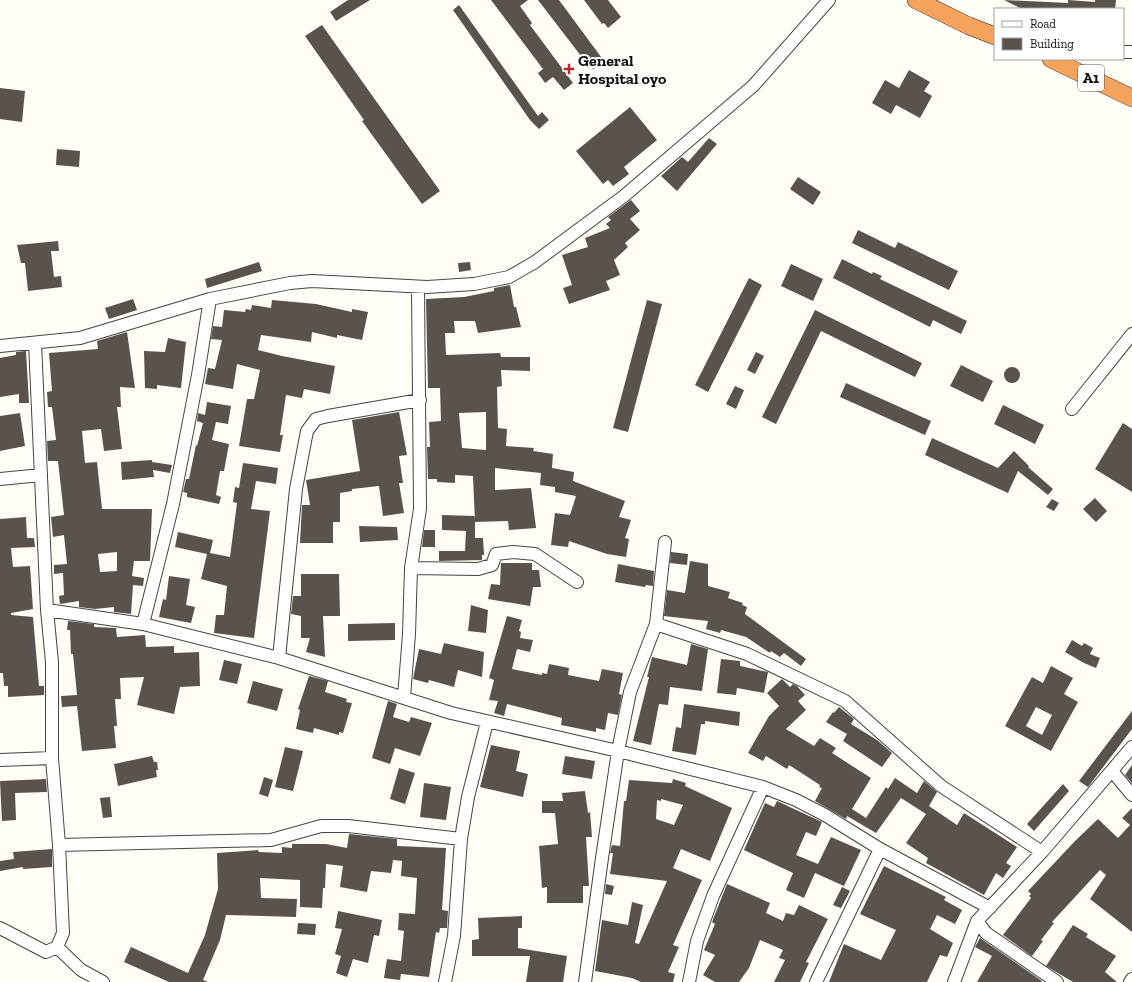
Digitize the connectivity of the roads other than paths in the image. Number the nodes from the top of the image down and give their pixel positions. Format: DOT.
graph roads {
  1 [pos="829,0"];
  2 [pos="916,0"];
  3 [pos="994,36"];
  4 [pos="1053,60"];
  5 [pos="1132,98"];
  6 [pos="418,287"];
  7 [pos="210,299"];
  8 [pos="1132,334"];
  9 [pos="35,343"];
  10 [pos="0,346"];
  11 [pos="420,400"];
  12 [pos="1072,409"];
  13 [pos="41,475"];
  14 [pos="0,479"];
  15 [pos="665,542"];
  16 [pos="411,568"];
  17 [pos="577,582"];
  18 [pos="47,610"];
  19 [pos="143,624"];
  20 [pos="656,624"];
  21 [pos="279,658"];
  22 [pos="404,698"];
  23 [pos="486,722"];
  24 [pos="1132,747"];
  25 [pos="618,751"];
  26 [pos="52,758"];
  27 [pos="0,760"];
  28 [pos="1112,771"];
  29 [pos="763,787"];
  30 [pos="1132,795"];
  31 [pos="461,839"];
  32 [pos="59,845"];
  33 [pos="880,849"];
  34 [pos="1042,852"];
  35 [pos="990,908"];
  36 [pos="977,921"];
  37 [pos="0,928"];
  38 [pos="56,947"];
  39 [pos="1132,979"];
  40 [pos="103,982"];
  41 [pos="445,982"];
  42 [pos="585,982"];
  43 [pos="689,982"];
  44 [pos="816,982"];
  45 [pos="954,982"];
  46 [pos="1057,982"];
  47 [pos="1130,982"];
  1 -- 6 [label="street"];
  2 -- 3 [label="highway"];
  4 -- 5 [label="highway, A1"];
  6 -- 7 [label="street"];
  6 -- 11 [label="street"];
  7 -- 9 [label="street"];
  7 -- 19 [label="street"];
  8 -- 12 [label="street"];
  9 -- 10 [label="street"];
  9 -- 13 [label="street"];
  11 -- 16 [label="street"];
  11 -- 21 [label="street"];
  13 -- 14 [label="street"];
  13 -- 18 [label="street"];
  15 -- 20 [label="street"];
  16 -- 17 [label="street"];
  16 -- 22 [label="street"];
  18 -- 19 [label="street"];
  18 -- 26 [label="street"];
  19 -- 21 [label="street"];
  20 -- 25 [label="street"];
  20 -- 34 [label="street"];
  21 -- 22 [label="street"];
  22 -- 23 [label="street"];
  23 -- 25 [label="street"];
  23 -- 31 [label="street"];
  24 -- 28 [label="street"];
  25 -- 29 [label="street"];
  25 -- 42 [label="street"];
  26 -- 27 [label="street"];
  26 -- 32 [label="street"];
  28 -- 30 [label="street"];
  28 -- 34 [label="street"];
  29 -- 33 [label="street"];
  29 -- 43 [label="street"];
  31 -- 32 [label="street"];
  31 -- 41 [label="street"];
  32 -- 38 [label="street"];
  33 -- 35 [label="street"];
  33 -- 44 [label="street"];
  34 -- 35 [label="street"];
  35 -- 36 [label="street"];
  36 -- 45 [label="street"];
  36 -- 46 [label="street"];
  37 -- 38 [label="street"];
  38 -- 40 [label="street"];
  39 -- 47 [label="street"];
}
